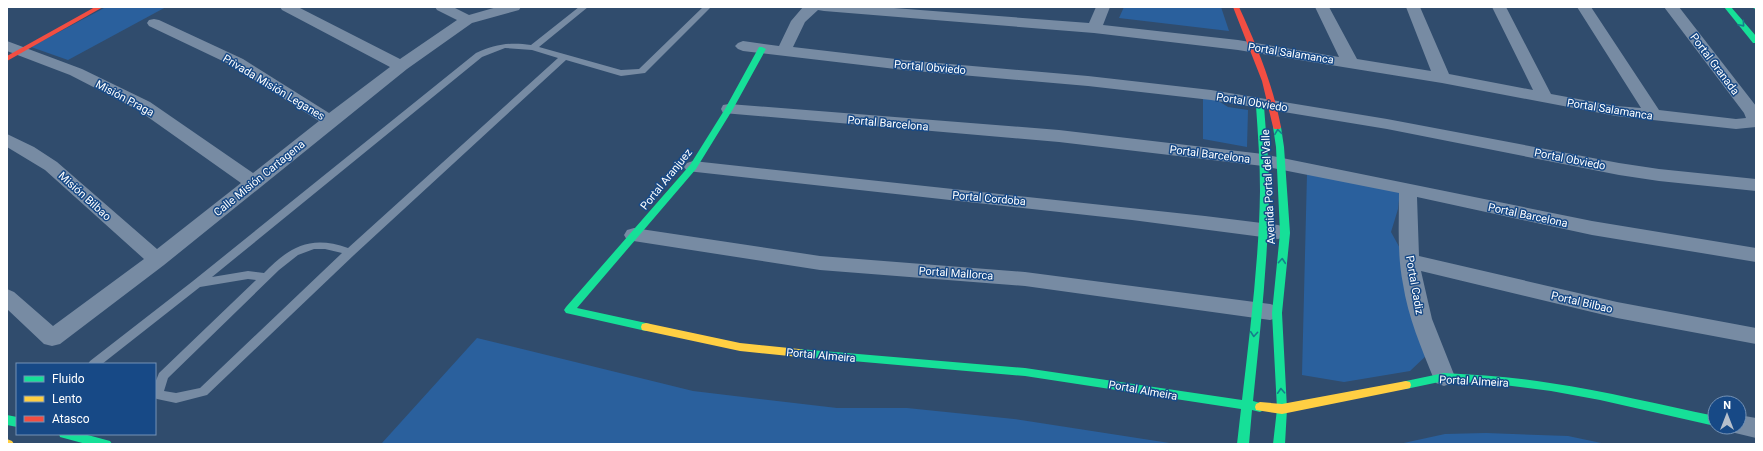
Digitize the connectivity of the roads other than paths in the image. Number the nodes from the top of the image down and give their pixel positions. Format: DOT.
graph roads {
  1 [pos="89,7"];
  2 [pos="100,7"];
  3 [pos="287,7"];
  4 [pos="442,7"];
  5 [pos="514,7"];
  6 [pos="584,7"];
  7 [pos="707,7"];
  8 [pos="813,7"];
  9 [pos="824,7"];
  10 [pos="1010,7"];
  11 [pos="1103,7"];
  12 [pos="1236,7"];
  13 [pos="1322,7"];
  14 [pos="1413,7"];
  15 [pos="1499,7"];
  16 [pos="1584,7"];
  17 [pos="1671,7"];
  18 [pos="1727,7"];
  19 [pos="913,11"];
  20 [pos="467,20"];
  21 [pos="1001,21"];
  22 [pos="154,23"];
  23 [pos="1094,28"];
  24 [pos="1756,41"];
  25 [pos="743,46"];
  26 [pos="1243,47"];
  27 [pos="533,48"];
  28 [pos="762,49"];
  29 [pos="10,50"];
  30 [pos="784,51"];
  31 [pos="564,57"];
  32 [pos="1350,62"];
  33 [pos="401,66"];
  34 [pos="1442,78"];
  35 [pos="1545,98"];
  36 [pos="1263,100"];
  37 [pos="729,109"];
  38 [pos="1654,116"];
  39 [pos="330,121"];
  40 [pos="1754,122"];
  41 [pos="7,140"];
  42 [pos="1263,160"];
  43 [pos="1281,164"];
  44 [pos="693,168"];
  45 [pos="253,182"];
  46 [pos="1756,185"];
  47 [pos="1408,189"];
  48 [pos="1264,230"];
  49 [pos="1285,233"];
  50 [pos="634,236"];
  51 [pos="350,252"];
  52 [pos="1756,255"];
  53 [pos="157,260"];
  54 [pos="1409,261"];
  55 [pos="266,277"];
  56 [pos="197,284"];
  57 [pos="7,297"];
  58 [pos="569,310"];
  59 [pos="1256,310"];
  60 [pos="1278,313"];
  61 [pos="1756,336"];
  62 [pos="95,363"];
  63 [pos="1444,377"];
  64 [pos="1248,406"];
  65 [pos="1282,409"];
  66 [pos="1707,419"];
  67 [pos="16,424"];
  68 [pos="7,432"];
  69 [pos="68,435"];
  70 [pos="106,444"];
  71 [pos="1243,444"];
  72 [pos="1280,444"];
  1 -- 29 [label="street"];
  2 -- 29 [label="street"];
  3 -- 33 [label="street"];
  4 -- 20 [label="street"];
  5 -- 20 [label="street, Calle Misión Cartagena"];
  6 -- 27 [label="lane"];
  7 -- 31 [label="lane"];
  8 -- 30 [label="street"];
  9 -- 19 [label="street, Portal Salamanca"];
  10 -- 21 [label="street"];
  11 -- 23 [label="street"];
  12 -- 26 [label="street, Avenida Portal del Valle"];
  13 -- 32 [label="street"];
  14 -- 34 [label="street"];
  15 -- 35 [label="street"];
  16 -- 38 [label="street"];
  17 -- 40 [label="street, Portal Granada"];
  18 -- 24 [label="street, one-way"];
  19 -- 21 [label="street, Portal Salamanca"];
  20 -- 33 [label="street, Calle Misión Cartagena"];
  21 -- 23 [label="street, Portal Salamanca"];
  22 -- 39 [label="street, Privada Misión Leganes"];
  23 -- 26 [label="street, Portal Salamanca"];
  25 -- 28 [label="street, Portal Obviedo"];
  26 -- 32 [label="street, Portal Salamanca"];
  26 -- 36 [label="street, Avenida Portal del Valle"];
  27 -- 31 [label="lane"];
  27 -- 56 [label="lane"];
  28 -- 30 [label="street, Portal Obviedo"];
  28 -- 37 [label="street, Portal Aranjuez"];
  29 -- 45 [label="street, Misión Praga"];
  30 -- 36 [label="street, Portal Obviedo"];
  31 -- 51 [label="lane"];
  32 -- 34 [label="street, Portal Salamanca"];
  33 -- 39 [label="street, Calle Misión Cartagena"];
  34 -- 35 [label="street, Portal Salamanca"];
  35 -- 38 [label="street, Portal Salamanca"];
  36 -- 42 [label="street, Avenida Portal del Valle"];
  43 -- 36 [label="street, Avenida Portal del Valle, one-way"];
  36 -- 46 [label="street, Portal Obviedo"];
  37 -- 42 [label="street, Portal Barcelona"];
  37 -- 44 [label="street, Portal Aranjuez"];
  38 -- 40 [label="street, Portal Salamanca"];
  39 -- 45 [label="street, Calle Misión Cartagena"];
  41 -- 53 [label="street, Misión Bilbao"];
  42 -- 43 [label="street, Portal Barcelona"];
  42 -- 48 [label="street, Avenida Portal del Valle"];
  43 -- 47 [label="street, Portal Barcelona"];
  43 -- 49 [label="street, Avenida Portal del Valle"];
  44 -- 48 [label="street, Portal Cordoba"];
  44 -- 50 [label="street, Portal Aranjuez"];
  45 -- 53 [label="street, Calle Misión Cartagena"];
  47 -- 52 [label="street, Portal Barcelona"];
  47 -- 54 [label="street, Portal Cadiz"];
  48 -- 49 [label="street, Portal Cordoba"];
  48 -- 59 [label="street, Avenida Portal del Valle"];
  60 -- 49 [label="street, Avenida Portal del Valle, one-way"];
  50 -- 58 [label="street, Portal Aranjuez"];
  50 -- 59 [label="street, Portal Mallorca"];
  51 -- 55 [label="lane"];
  51 -- 55 [label="lane"];
  53 -- 57 [label="street, Calle Misión Cartagena"];
  54 -- 61 [label="street, Portal Bilbao"];
  54 -- 63 [label="street, Portal Cadiz"];
  55 -- 56 [label="lane"];
  56 -- 62 [label="lane"];
  58 -- 64 [label="street, Portal Almeira"];
  59 -- 60 [label="street, Portal Mallorca"];
  59 -- 64 [label="street, Avenida Portal del Valle, one-way"];
  65 -- 60 [label="street, Avenida Portal del Valle, one-way"];
  63 -- 65 [label="street, Portal Almeira"];
  63 -- 66 [label="street, Portal Almeira"];
  64 -- 65 [label="street, Portal Almeira"];
  64 -- 71 [label="street, Avenida Portal del Valle"];
  65 -- 72 [label="street, Avenida Portal del Valle"];
  67 -- 68 [label="lane"];
  69 -- 70 [label="street"];
}
